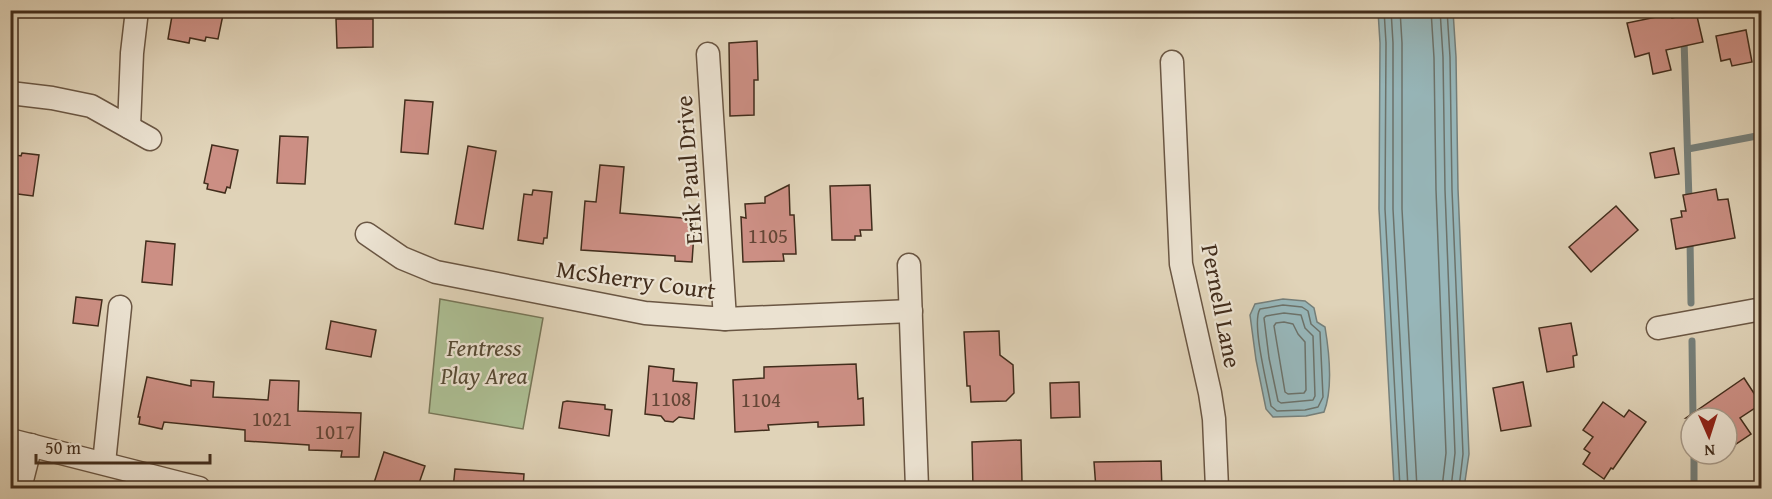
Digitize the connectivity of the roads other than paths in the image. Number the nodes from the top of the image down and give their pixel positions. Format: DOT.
graph roads {
  1 [pos="137,10"];
  2 [pos="708,54"];
  3 [pos="1172,62"];
  4 [pos="10,93"];
  5 [pos="129,127"];
  6 [pos="150,139"];
  7 [pos="367,234"];
  8 [pos="909,265"];
  9 [pos="120,307"];
  10 [pos="1761,309"];
  11 [pos="911,310"];
  12 [pos="725,319"];
  13 [pos="1658,328"];
  14 [pos="21,442"];
  15 [pos="104,463"];
  16 [pos="20,489"];
  17 [pos="199,489"];
  18 [pos="917,489"];
  19 [pos="1217,489"];
  1 -- 5 [label="street"];
  2 -- 12 [label="street, Erik Paul Drive"];
  3 -- 19 [label="street, Pernell Lane"];
  4 -- 5 [label="street"];
  5 -- 6 [label="street"];
  7 -- 12 [label="street, McSherry Court"];
  8 -- 11 [label="street"];
  9 -- 15 [label="street"];
  10 -- 13 [label="street"];
  11 -- 12 [label="street, McSherry Court"];
  11 -- 18 [label="street"];
  14 -- 15 [label="street"];
  14 -- 16 [label="street"];
  15 -- 17 [label="street"];
}
